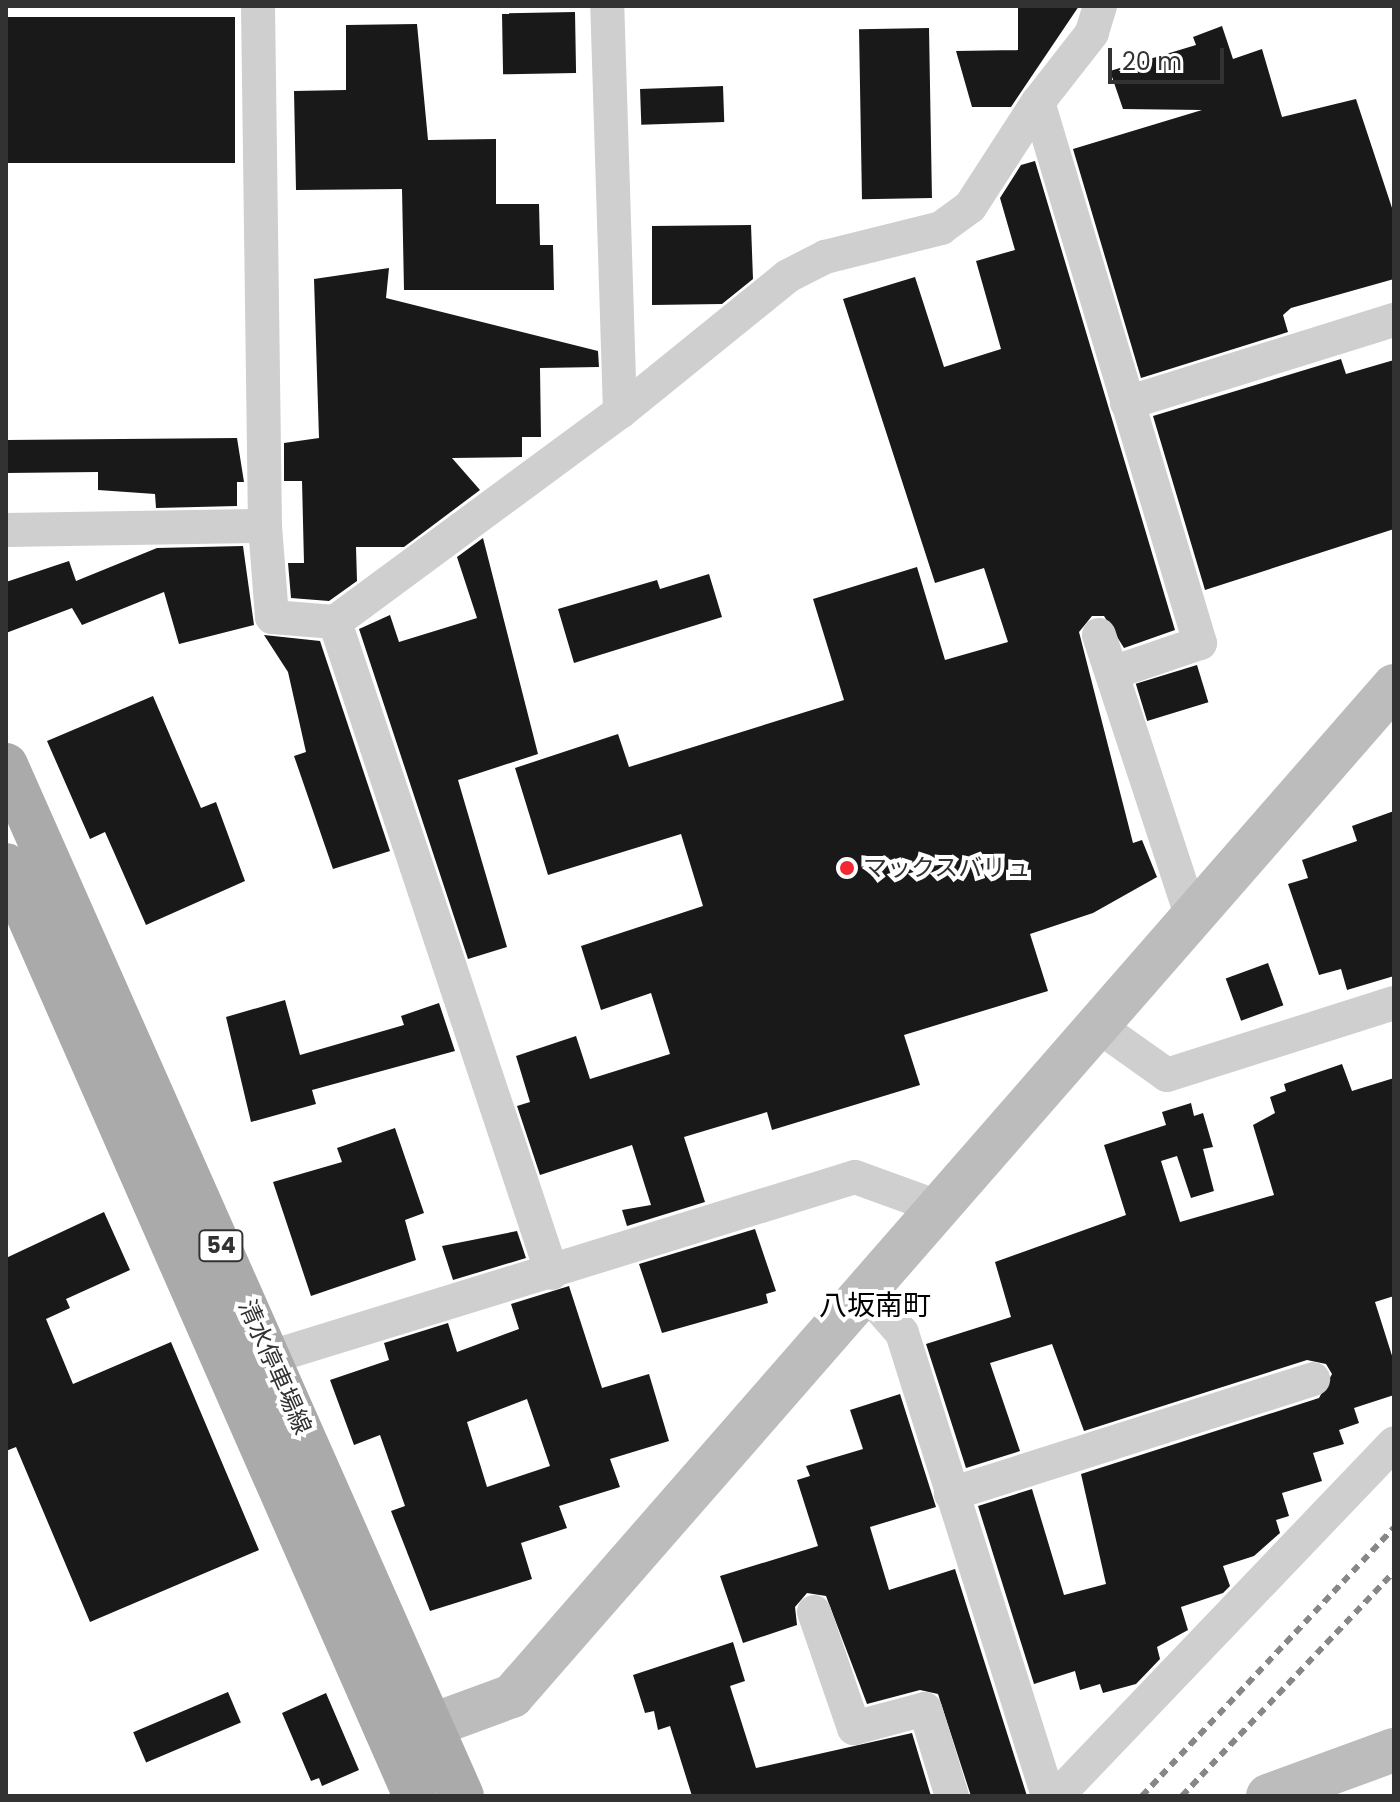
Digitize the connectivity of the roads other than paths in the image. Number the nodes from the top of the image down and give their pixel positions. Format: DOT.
graph roads {
  1 [pos="258,6"];
  2 [pos="607,6"];
  3 [pos="1100,6"];
  4 [pos="1038,102"];
  5 [pos="1394,320"];
  6 [pos="1127,403"];
  7 [pos="620,412"];
  8 [pos="265,526"];
  9 [pos="6,530"];
  10 [pos="335,622"];
  11 [pos="1099,635"];
  12 [pos="1112,673"];
  13 [pos="1394,686"];
  14 [pos="6,765"];
  15 [pos="6,865"];
  16 [pos="1193,921"];
  17 [pos="1394,1003"];
  18 [pos="1095,1024"];
  19 [pos="938,1207"];
  20 [pos="552,1273"];
  21 [pos="865,1291"];
  22 [pos="271,1357"];
  23 [pos="1313,1379"];
  24 [pos="1394,1443"];
  25 [pos="951,1494"];
  26 [pos="814,1612"];
  27 [pos="434,1728"];
  28 [pos="392,1739"];
  29 [pos="1394,1750"];
  30 [pos="1289,1792"];
  31 [pos="415,1796"];
  32 [pos="462,1796"];
  33 [pos="952,1796"];
  34 [pos="1048,1796"];
  35 [pos="1057,1796"];
  1 -- 8 [label="street"];
  2 -- 7 [label="street"];
  3 -- 4 [label="street"];
  4 -- 6 [label="street"];
  4 -- 7 [label="street"];
  5 -- 6 [label="street"];
  6 -- 12 [label="street"];
  7 -- 10 [label="street"];
  8 -- 9 [label="street"];
  8 -- 10 [label="street"];
  10 -- 20 [label="street"];
  11 -- 12 [label="street"];
  12 -- 16 [label="street"];
  13 -- 16 [label="street"];
  14 -- 22 [label="main road, 清水停車場線 / 54"];
  15 -- 28 [label="main road, 清水停車場線 / 54"];
  16 -- 18 [label="street"];
  17 -- 18 [label="street"];
  18 -- 19 [label="street"];
  19 -- 20 [label="street"];
  19 -- 21 [label="street"];
  20 -- 22 [label="street"];
  21 -- 25 [label="street"];
  21 -- 27 [label="street"];
  22 -- 27 [label="main road, 清水停車場線 / 54"];
  23 -- 25 [label="street"];
  24 -- 35 [label="street"];
  25 -- 34 [label="street"];
  26 -- 33 [label="street"];
  27 -- 28 [label="street"];
  27 -- 32 [label="main road, 清水停車場線 / 54"];
  28 -- 31 [label="main road, 清水停車場線 / 54"];
  29 -- 30 [label="street"];
}
